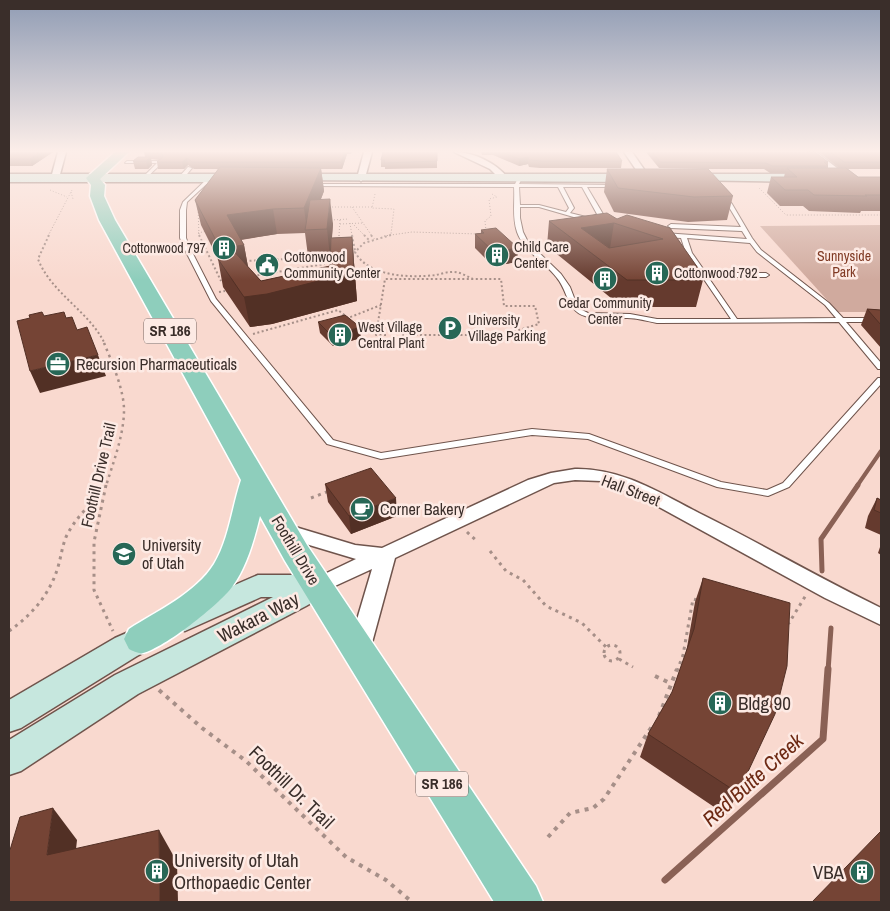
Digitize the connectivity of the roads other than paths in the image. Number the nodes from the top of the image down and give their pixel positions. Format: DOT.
graph roads {
  1 [pos="97,195"];
  2 [pos="195,195"];
  3 [pos="517,195"];
  4 [pos="565,195"];
  5 [pos="589,195"];
  6 [pos="722,195"];
  7 [pos="516,206"];
  8 [pos="566,214"];
  9 [pos="591,220"];
  10 [pos="603,223"];
  11 [pos="671,226"];
  12 [pos="743,230"];
  13 [pos="656,234"];
  14 [pos="683,236"];
  15 [pos="750,241"];
  16 [pos="704,275"];
  17 [pos="766,275"];
  18 [pos="735,320"];
  19 [pos="841,320"];
  20 [pos="881,320"];
  21 [pos="881,367"];
  22 [pos="881,380"];
  23 [pos="254,480"];
  24 [pos="282,530"];
  25 [pos="386,555"];
  26 [pos="317,586"];
  27 [pos="881,617"];
  28 [pos="129,637"];
  29 [pos="359,650"];
  30 [pos="9,717"];
  31 [pos="9,759"];
  32 [pos="520,902"];
  1 -- 23 [label="main road, Foothill Drive / SR 186"];
  2 -- 22 [label="lane"];
  3 -- 7 [label="lane"];
  4 -- 8 [label="lane"];
  5 -- 9 [label="lane"];
  6 -- 12 [label="lane"];
  7 -- 8 [label="lane"];
  7 -- 18 [label="lane"];
  8 -- 9 [label="lane"];
  9 -- 10 [label="lane"];
  11 -- 12 [label="lane"];
  12 -- 15 [label="lane"];
  13 -- 14 [label="lane"];
  14 -- 15 [label="lane"];
  14 -- 16 [label="lane"];
  15 -- 19 [label="lane"];
  16 -- 17 [label="lane"];
  16 -- 18 [label="lane"];
  18 -- 19 [label="lane"];
  19 -- 20 [label="lane"];
  19 -- 21 [label="lane"];
  23 -- 24 [label="main road, Foothill Drive / SR 186"];
  23 -- 28 [label="main road"];
  24 -- 25 [label="street"];
  24 -- 26 [label="main road, Foothill Drive / SR 186"];
  25 -- 26 [label="street, Hall Street"];
  25 -- 27 [label="street, Hall Street"];
  25 -- 29 [label="street"];
  26 -- 28 [label="main road, Wakara Way"];
  26 -- 29 [label="main road, Foothill Drive / SR 186"];
  26 -- 31 [label="main road, Wakara Way"];
  28 -- 30 [label="main road, Wakara Way"];
  29 -- 32 [label="main road, Foothill Drive / SR 186"];
}
